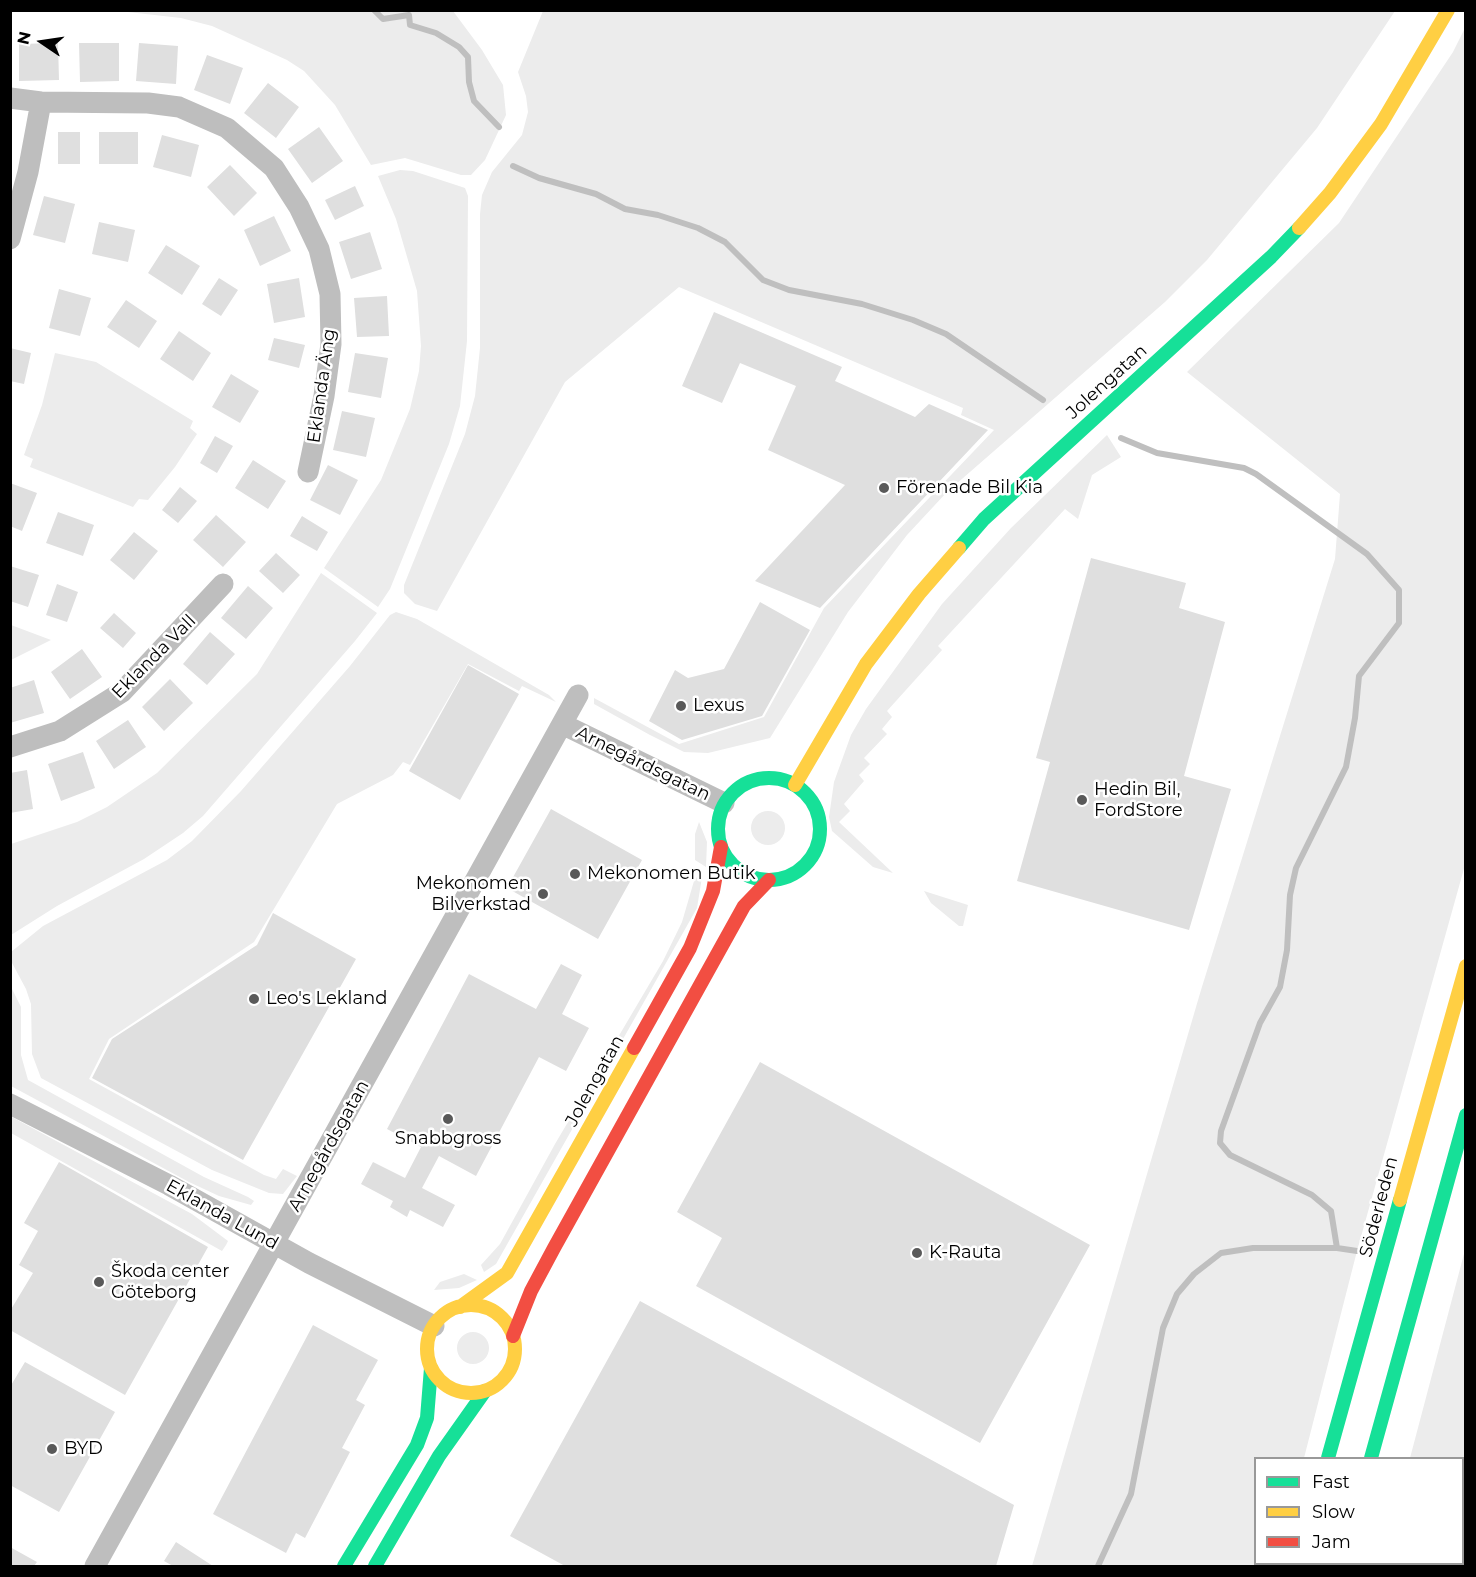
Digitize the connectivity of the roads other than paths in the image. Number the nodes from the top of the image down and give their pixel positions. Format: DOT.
graph roads {
  1 [pos="1448,10"];
  2 [pos="10,98"];
  3 [pos="41,102"];
  4 [pos="10,239"];
  5 [pos="308,472"];
  6 [pos="223,584"];
  7 [pos="578,695"];
  8 [pos="562,724"];
  9 [pos="10,747"];
  10 [pos="795,785"];
  11 [pos="724,803"];
  12 [pos="721,847"];
  13 [pos="768,880"];
  14 [pos="1466,966"];
  15 [pos="10,1104"];
  16 [pos="1466,1115"];
  17 [pos="274,1244"];
  18 [pos="460,1307"];
  19 [pos="434,1326"];
  20 [pos="513,1336"];
  21 [pos="431,1368"];
  22 [pos="485,1391"];
  23 [pos="1328,1457"];
  24 [pos="1371,1457"];
  25 [pos="95,1566"];
  26 [pos="344,1566"];
  27 [pos="375,1566"];
  1 -- 10 [label="main road, Jolengatan"];
  2 -- 3 [label="street, Eklanda Äng"];
  3 -- 4 [label="street"];
  3 -- 5 [label="street, Eklanda Äng"];
  6 -- 9 [label="street, Eklanda Vall"];
  7 -- 8 [label="street, Arnegårdsgatan"];
  8 -- 11 [label="street, Arnegårdsgatan"];
  8 -- 17 [label="street, Arnegårdsgatan"];
  10 -- 11 [label="main road"];
  10 -- 13 [label="main road"];
  11 -- 12 [label="main road"];
  12 -- 13 [label="main road"];
  12 -- 18 [label="main road, Jolengatan"];
  13 -- 20 [label="main road"];
  14 -- 23 [label="main road, Söderleden"];
  15 -- 17 [label="street, Eklanda Lund"];
  16 -- 24 [label="main road"];
  17 -- 19 [label="street, Eklanda Lund"];
  17 -- 25 [label="street, Arnegårdsgatan"];
  18 -- 19 [label="main road"];
  18 -- 20 [label="main road"];
  19 -- 21 [label="main road"];
  20 -- 22 [label="main road"];
  21 -- 22 [label="main road"];
  21 -- 26 [label="main road"];
  22 -- 27 [label="main road"];
}
